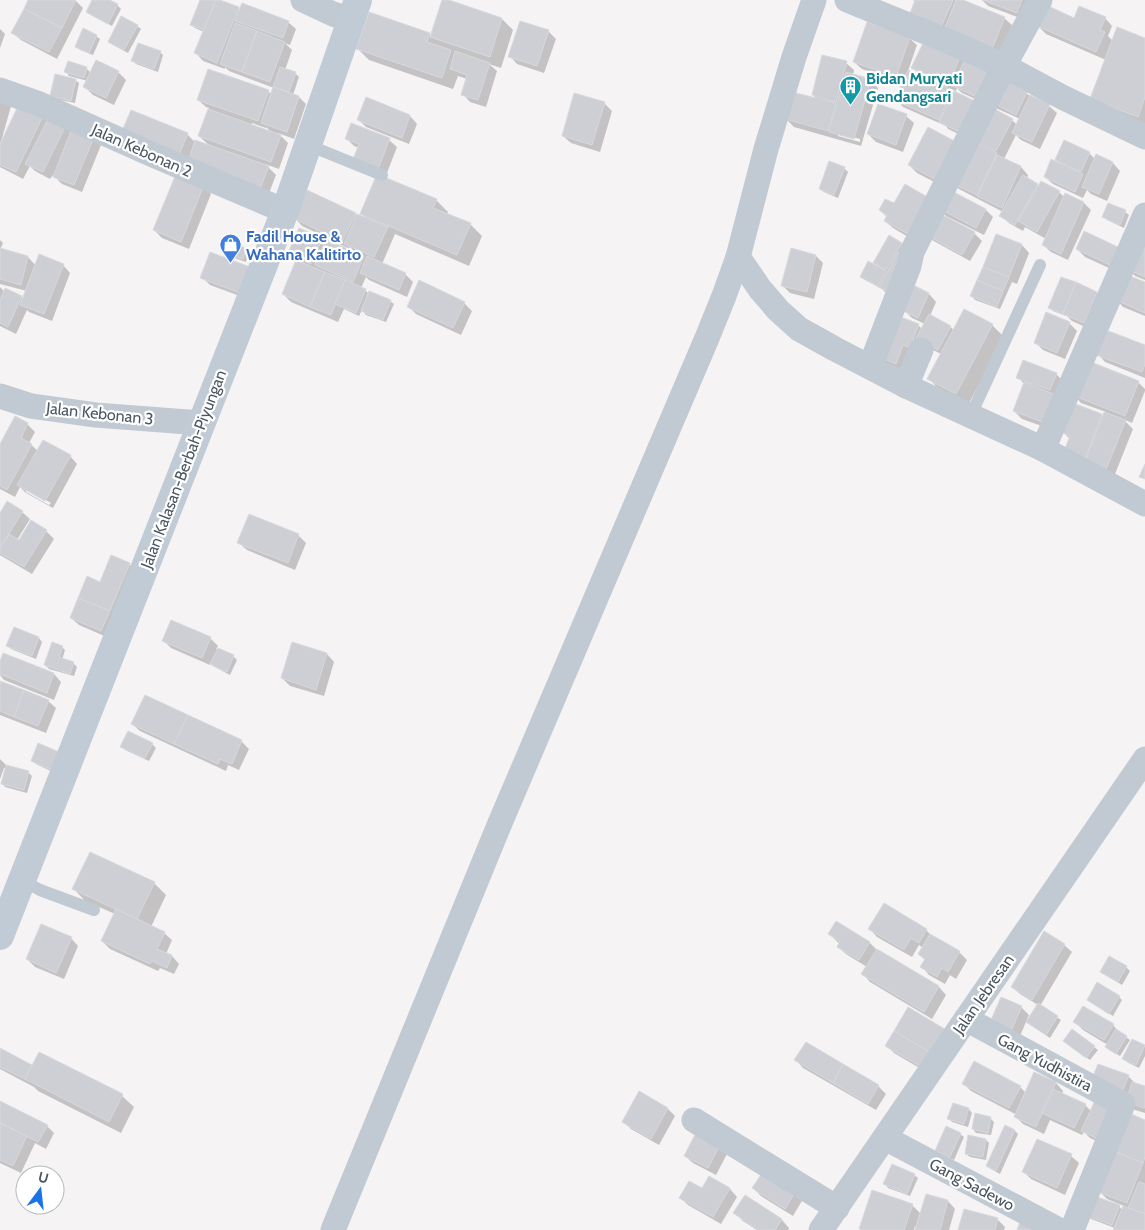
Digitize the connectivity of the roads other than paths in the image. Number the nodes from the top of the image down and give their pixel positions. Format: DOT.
graph roads {
  1 [pos="303,0"];
  2 [pos="814,0"];
  3 [pos="847,0"];
  4 [pos="1040,0"];
  5 [pos="355,10"];
  6 [pos="1004,66"];
  7 [pos="0,90"];
  8 [pos="1145,137"];
  9 [pos="308,145"];
  10 [pos="382,175"];
  11 [pos="284,211"];
  12 [pos="1145,215"];
  13 [pos="738,257"];
  14 [pos="1040,265"];
  15 [pos="921,350"];
  16 [pos="872,368"];
  17 [pos="906,386"];
  18 [pos="0,396"];
  19 [pos="971,415"];
  20 [pos="201,423"];
  21 [pos="1043,449"];
  22 [pos="1145,504"];
  23 [pos="1145,759"];
  24 [pos="22,880"];
  25 [pos="94,910"];
  26 [pos="0,936"];
  27 [pos="966,1019"];
  28 [pos="694,1120"];
  29 [pos="885,1138"];
  30 [pos="837,1208"];
  31 [pos="333,1230"];
  32 [pos="821,1230"];
  33 [pos="1059,1230"];
  34 [pos="1072,1230"];
  1 -- 5 [label="street"];
  2 -- 13 [label="street"];
  3 -- 6 [label="street"];
  4 -- 6 [label="street"];
  5 -- 9 [label="street, Jalan Kalasan-Berbah-Piyungan"];
  6 -- 8 [label="street"];
  6 -- 16 [label="street"];
  7 -- 11 [label="street, Jalan Kebonan 2"];
  9 -- 10 [label="lane"];
  9 -- 11 [label="street, Jalan Kalasan-Berbah-Piyungan"];
  11 -- 20 [label="street, Jalan Kalasan-Berbah-Piyungan"];
  12 -- 21 [label="street"];
  13 -- 16 [label="street"];
  13 -- 31 [label="street"];
  14 -- 19 [label="lane"];
  15 -- 17 [label="street"];
  16 -- 17 [label="street"];
  17 -- 19 [label="street"];
  18 -- 20 [label="street, Jalan Kebonan 3"];
  19 -- 21 [label="street"];
  20 -- 24 [label="street, Jalan Kalasan-Berbah-Piyungan"];
  21 -- 22 [label="street"];
  23 -- 27 [label="street, Jalan Jebresan"];
  24 -- 25 [label="lane"];
  24 -- 26 [label="street, Jalan Kalasan-Berbah-Piyungan"];
  27 -- 29 [label="street, Jalan Jebresan"];
  27 -- 34 [label="street, Gang Yudhistira"];
  28 -- 30 [label="street"];
  29 -- 30 [label="street, Jalan Jebresan"];
  29 -- 33 [label="street, Gang Sadewo"];
  30 -- 32 [label="street, Jalan Jebresan"];
}
